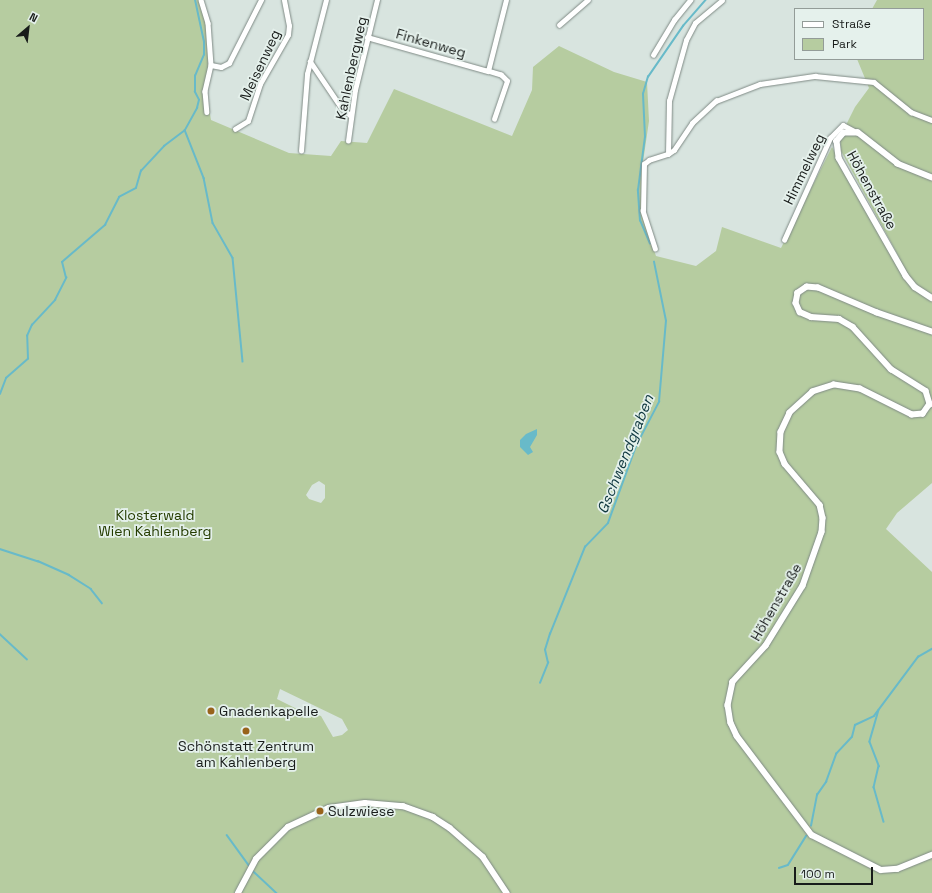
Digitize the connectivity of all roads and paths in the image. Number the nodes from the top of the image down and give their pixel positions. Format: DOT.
graph roads {
  1 [pos="202,0"];
  2 [pos="261,0"];
  3 [pos="284,0"];
  4 [pos="326,0"];
  5 [pos="377,0"];
  6 [pos="506,0"];
  7 [pos="588,0"];
  8 [pos="690,0"];
  9 [pos="722,0"];
  10 [pos="559,25"];
  11 [pos="367,37"];
  12 [pos="653,55"];
  13 [pos="310,61"];
  14 [pos="211,65"];
  15 [pos="488,71"];
  16 [pos="207,112"];
  17 [pos="351,116"];
  18 [pos="494,119"];
  19 [pos="932,120"];
  20 [pos="235,129"];
  21 [pos="856,132"];
  22 [pos="348,142"];
  23 [pos="301,151"];
  24 [pos="668,154"];
  25 [pos="932,178"];
  26 [pos="784,240"];
  27 [pos="655,249"];
  28 [pos="932,298"];
  29 [pos="932,332"];
  30 [pos="932,855"];
  31 [pos="238,893"];
  32 [pos="507,893"];
  1 -- 14 [label="street"];
  2 -- 14 [label="street"];
  3 -- 20 [label="street, Meisenweg"];
  4 -- 13 [label="street"];
  5 -- 11 [label="street, Kahlenbergweg"];
  6 -- 15 [label="street"];
  7 -- 10 [label="street"];
  8 -- 12 [label="street"];
  9 -- 24 [label="street"];
  11 -- 15 [label="street, Finkenweg"];
  11 -- 17 [label="street, Kahlenbergweg"];
  13 -- 17 [label="street"];
  13 -- 23 [label="street"];
  14 -- 16 [label="street"];
  15 -- 18 [label="street, Finkenweg"];
  17 -- 22 [label="street, Kahlenbergweg"];
  19 -- 24 [label="street"];
  21 -- 25 [label="street, Höhenstraße"];
  21 -- 26 [label="street, Himmelweg"];
  21 -- 28 [label="street, Höhenstraße"];
  24 -- 27 [label="street"];
  29 -- 30 [label="street, Höhenstraße"];
  31 -- 32 [label="street"];
}
